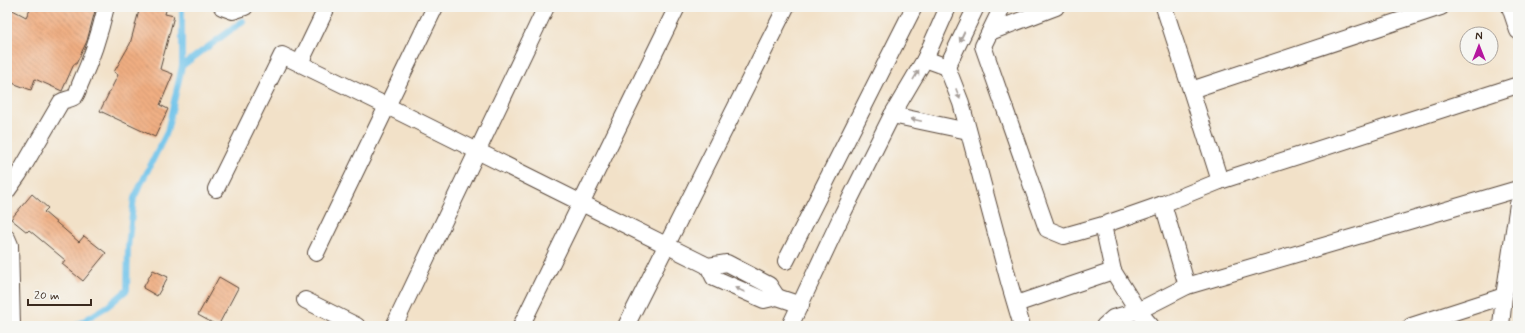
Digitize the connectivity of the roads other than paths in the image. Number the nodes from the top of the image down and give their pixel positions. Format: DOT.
graph roads {
  1 [pos="106,7"];
  2 [pos="222,7"];
  3 [pos="245,7"];
  4 [pos="327,7"];
  5 [pos="435,7"];
  6 [pos="546,7"];
  7 [pos="677,7"];
  8 [pos="786,7"];
  9 [pos="914,7"];
  10 [pos="948,7"];
  11 [pos="976,7"];
  12 [pos="1002,7"];
  13 [pos="1056,7"];
  14 [pos="1164,7"];
  15 [pos="1441,7"];
  16 [pos="1510,7"];
  17 [pos="1518,31"];
  18 [pos="990,32"];
  19 [pos="925,59"];
  20 [pos="300,63"];
  21 [pos="947,67"];
  22 [pos="1518,85"];
  23 [pos="1191,90"];
  24 [pos="387,106"];
  25 [pos="892,115"];
  26 [pos="968,131"];
  27 [pos="477,151"];
  28 [pos="1220,180"];
  29 [pos="216,189"];
  30 [pos="1518,189"];
  31 [pos="7,191"];
  32 [pos="581,202"];
  33 [pos="1163,204"];
  34 [pos="1518,204"];
  35 [pos="1103,225"];
  36 [pos="7,238"];
  37 [pos="666,245"];
  38 [pos="316,253"];
  39 [pos="786,261"];
  40 [pos="1113,271"];
  41 [pos="1187,286"];
  42 [pos="1504,296"];
  43 [pos="305,300"];
  44 [pos="1016,304"];
  45 [pos="801,305"];
  46 [pos="1138,311"];
  47 [pos="12,326"];
  48 [pos="357,326"];
  49 [pos="394,326"];
  50 [pos="521,326"];
  51 [pos="626,326"];
  52 [pos="790,326"];
  53 [pos="1022,326"];
  54 [pos="1104,326"];
  55 [pos="1151,326"];
  56 [pos="1411,326"];
  57 [pos="1502,326"];
  1 -- 31 [label="street"];
  2 -- 3 [label="street"];
  4 -- 20 [label="street"];
  5 -- 24 [label="street"];
  6 -- 27 [label="street"];
  7 -- 32 [label="street"];
  8 -- 37 [label="street"];
  9 -- 39 [label="street"];
  10 -- 19 [label="street"];
  11 -- 21 [label="street, one-way"];
  12 -- 18 [label="street"];
  13 -- 18 [label="street"];
  14 -- 23 [label="street"];
  15 -- 23 [label="street"];
  16 -- 17 [label="street"];
  18 -- 35 [label="street"];
  19 -- 21 [label="street"];
  25 -- 19 [label="street, one-way"];
  20 -- 24 [label="street"];
  20 -- 29 [label="street"];
  21 -- 26 [label="street, one-way"];
  22 -- 28 [label="street"];
  23 -- 28 [label="street"];
  24 -- 27 [label="street"];
  24 -- 38 [label="street"];
  26 -- 25 [label="street, one-way"];
  25 -- 45 [label="street"];
  26 -- 44 [label="street"];
  27 -- 32 [label="street"];
  27 -- 49 [label="street"];
  28 -- 33 [label="street"];
  30 -- 41 [label="street"];
  32 -- 37 [label="street"];
  32 -- 50 [label="street"];
  33 -- 35 [label="street"];
  33 -- 41 [label="street"];
  34 -- 42 [label="street"];
  35 -- 40 [label="street"];
  36 -- 47 [label="street"];
  37 -- 45 [label="street"];
  37 -- 51 [label="street"];
  40 -- 44 [label="street"];
  40 -- 46 [label="street"];
  41 -- 46 [label="street"];
  42 -- 56 [label="street"];
  42 -- 57 [label="street"];
  43 -- 48 [label="street"];
  44 -- 53 [label="street"];
  45 -- 52 [label="street"];
  46 -- 54 [label="street"];
  46 -- 55 [label="street"];
}
